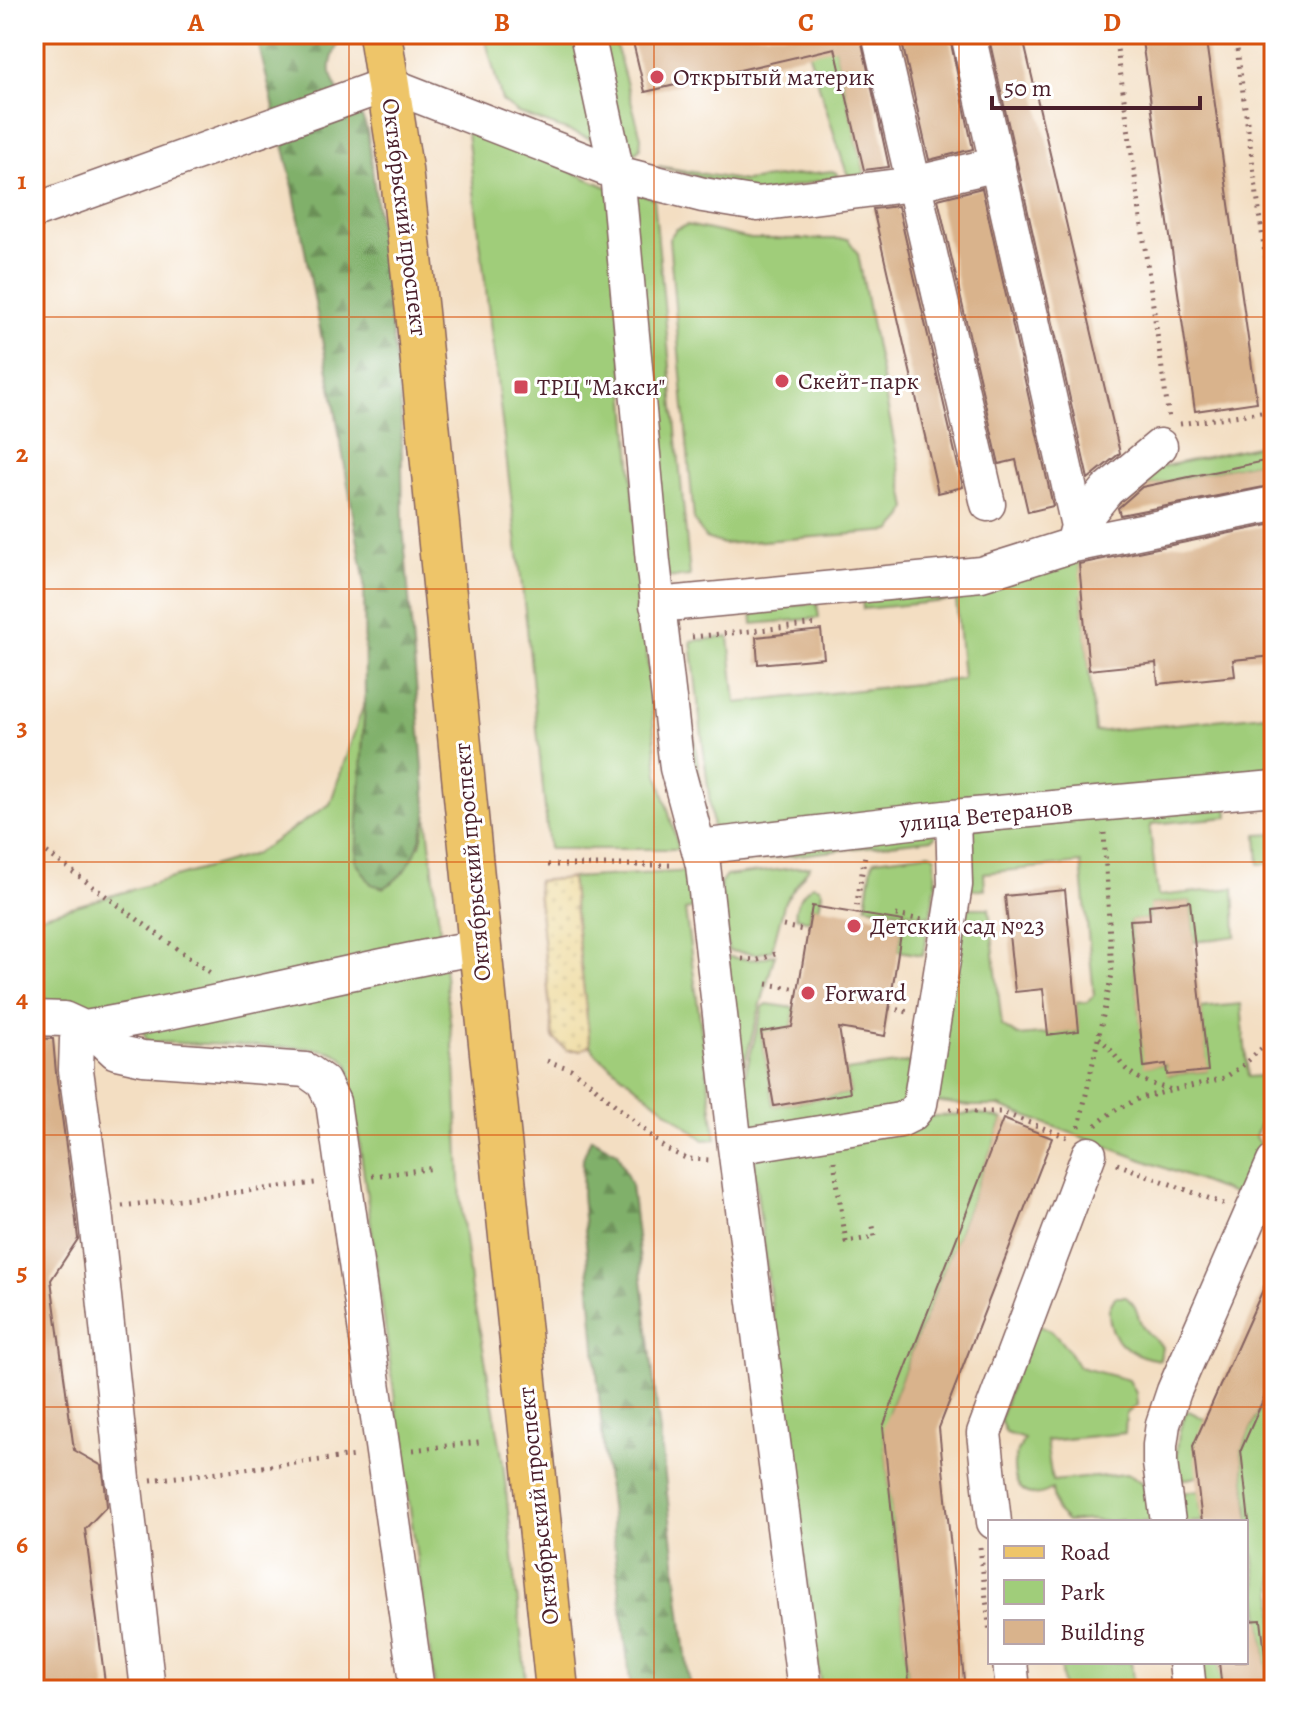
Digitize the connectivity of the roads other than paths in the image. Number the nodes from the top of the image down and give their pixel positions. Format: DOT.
graph roads {
  1 [pos="380,34"];
  2 [pos="587,34"];
  3 [pos="879,34"];
  4 [pos="968,34"];
  5 [pos="388,84"];
  6 [pos="998,164"];
  7 [pos="617,173"];
  8 [pos="913,184"];
  9 [pos="34,211"];
  10 [pos="1160,446"];
  11 [pos="988,504"];
  12 [pos="1274,504"];
  13 [pos="1076,535"];
  14 [pos="657,605"];
  15 [pos="1274,788"];
  16 [pos="953,817"];
  17 [pos="689,856"];
  18 [pos="480,947"];
  19 [pos="34,1018"];
  20 [pos="84,1028"];
  21 [pos="1085,1142"];
  22 [pos="735,1147"];
  23 [pos="1274,1162"];
  24 [pos="994,1520"];
  25 [pos="1168,1520"];
  26 [pos="1010,1664"];
  27 [pos="1186,1664"];
  28 [pos="148,1690"];
  29 [pos="417,1690"];
  30 [pos="557,1690"];
  31 [pos="805,1690"];
  32 [pos="1013,1690"];
  33 [pos="1189,1690"];
  1 -- 5 [label="main road, Октябрьский проспект"];
  2 -- 7 [label="street"];
  3 -- 8 [label="street"];
  4 -- 6 [label="street"];
  5 -- 7 [label="street"];
  5 -- 9 [label="street"];
  5 -- 18 [label="main road, Октябрьский проспект"];
  6 -- 8 [label="street"];
  6 -- 13 [label="street"];
  7 -- 8 [label="street"];
  7 -- 14 [label="street"];
  8 -- 11 [label="street"];
  10 -- 13 [label="street"];
  12 -- 13 [label="street"];
  13 -- 14 [label="street"];
  14 -- 17 [label="street"];
  15 -- 16 [label="street, улица Ветеранов"];
  16 -- 17 [label="street, улица Ветеранов"];
  16 -- 22 [label="street"];
  17 -- 22 [label="street"];
  18 -- 20 [label="street"];
  18 -- 30 [label="main road, Октябрьский проспект"];
  19 -- 20 [label="street"];
  20 -- 28 [label="street"];
  20 -- 29 [label="street"];
  21 -- 24 [label="street"];
  22 -- 31 [label="street"];
  23 -- 25 [label="street"];
  26 -- 32 [label="street"];
  27 -- 33 [label="street"];
}
